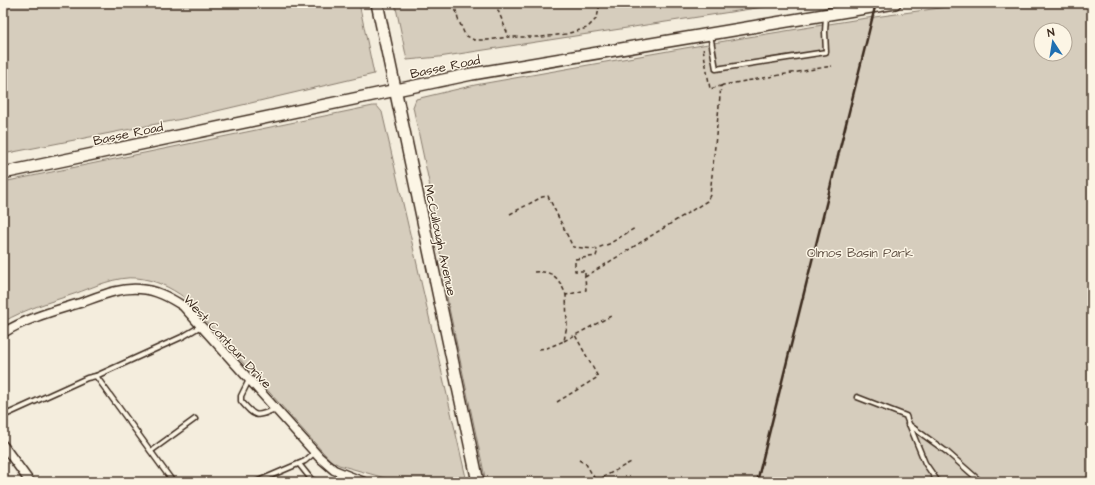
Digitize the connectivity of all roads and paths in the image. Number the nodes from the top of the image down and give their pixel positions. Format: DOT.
graph roads {
  1 [pos="377,3"];
  2 [pos="454,3"];
  3 [pos="495,3"];
  4 [pos="600,3"];
  5 [pos="896,3"];
  6 [pos="826,14"];
  7 [pos="710,34"];
  8 [pos="509,37"];
  9 [pos="703,48"];
  10 [pos="832,66"];
  11 [pos="721,86"];
  12 [pos="396,91"];
  13 [pos="3,173"];
  14 [pos="510,214"];
  15 [pos="635,228"];
  16 [pos="594,249"];
  17 [pos="534,272"];
  18 [pos="585,277"];
  19 [pos="566,295"];
  20 [pos="611,316"];
  21 [pos="201,326"];
  22 [pos="3,333"];
  23 [pos="574,335"];
  24 [pos="564,341"];
  25 [pos="539,349"];
  26 [pos="96,376"];
  27 [pos="249,380"];
  28 [pos="857,397"];
  29 [pos="557,402"];
  30 [pos="275,409"];
  31 [pos="3,416"];
  32 [pos="195,419"];
  33 [pos="908,424"];
  34 [pos="3,445"];
  35 [pos="151,451"];
  36 [pos="314,453"];
  37 [pos="579,460"];
  38 [pos="633,461"];
  39 [pos="299,464"];
  40 [pos="343,474"];
  41 [pos="30,482"];
  42 [pos="173,482"];
  43 [pos="256,482"];
  44 [pos="316,482"];
  45 [pos="338,482"];
  46 [pos="364,482"];
  47 [pos="478,482"];
  48 [pos="597,482"];
  49 [pos="938,482"];
  50 [pos="981,482"];
  1 -- 12 [label="main road, McCullough Avenue"];
  2 -- 8 [label="path"];
  3 -- 8 [label="path"];
  4 -- 8 [label="path"];
  5 -- 6 [label="main road, Basse Road"];
  6 -- 7 [label="main road, Basse Road"];
  6 -- 7 [label="lane"];
  7 -- 12 [label="main road, Basse Road"];
  9 -- 11 [label="path"];
  10 -- 11 [label="path"];
  11 -- 18 [label="path"];
  12 -- 13 [label="main road, Basse Road"];
  12 -- 47 [label="main road, McCullough Avenue"];
  14 -- 16 [label="path"];
  15 -- 16 [label="path"];
  16 -- 18 [label="path"];
  17 -- 19 [label="path"];
  18 -- 19 [label="path"];
  19 -- 24 [label="path"];
  20 -- 23 [label="path"];
  21 -- 22 [label="street, West Contour Drive"];
  21 -- 26 [label="lane"];
  21 -- 27 [label="street, West Contour Drive"];
  23 -- 24 [label="path"];
  23 -- 29 [label="path"];
  24 -- 25 [label="path"];
  26 -- 31 [label="lane"];
  26 -- 35 [label="lane"];
  27 -- 30 [label="street, West Contour Drive"];
  27 -- 30 [label="lane"];
  28 -- 33 [label="lane"];
  30 -- 36 [label="street, West Contour Drive"];
  32 -- 35 [label="lane"];
  33 -- 49 [label="lane"];
  33 -- 50 [label="lane"];
  34 -- 41 [label="street"];
  35 -- 42 [label="lane"];
  36 -- 39 [label="lane"];
  36 -- 40 [label="street, West Contour Drive"];
  37 -- 48 [label="path"];
  38 -- 48 [label="path"];
  39 -- 43 [label="lane"];
  39 -- 44 [label="lane"];
  40 -- 45 [label="lane"];
  40 -- 46 [label="street, West Contour Drive"];
}
